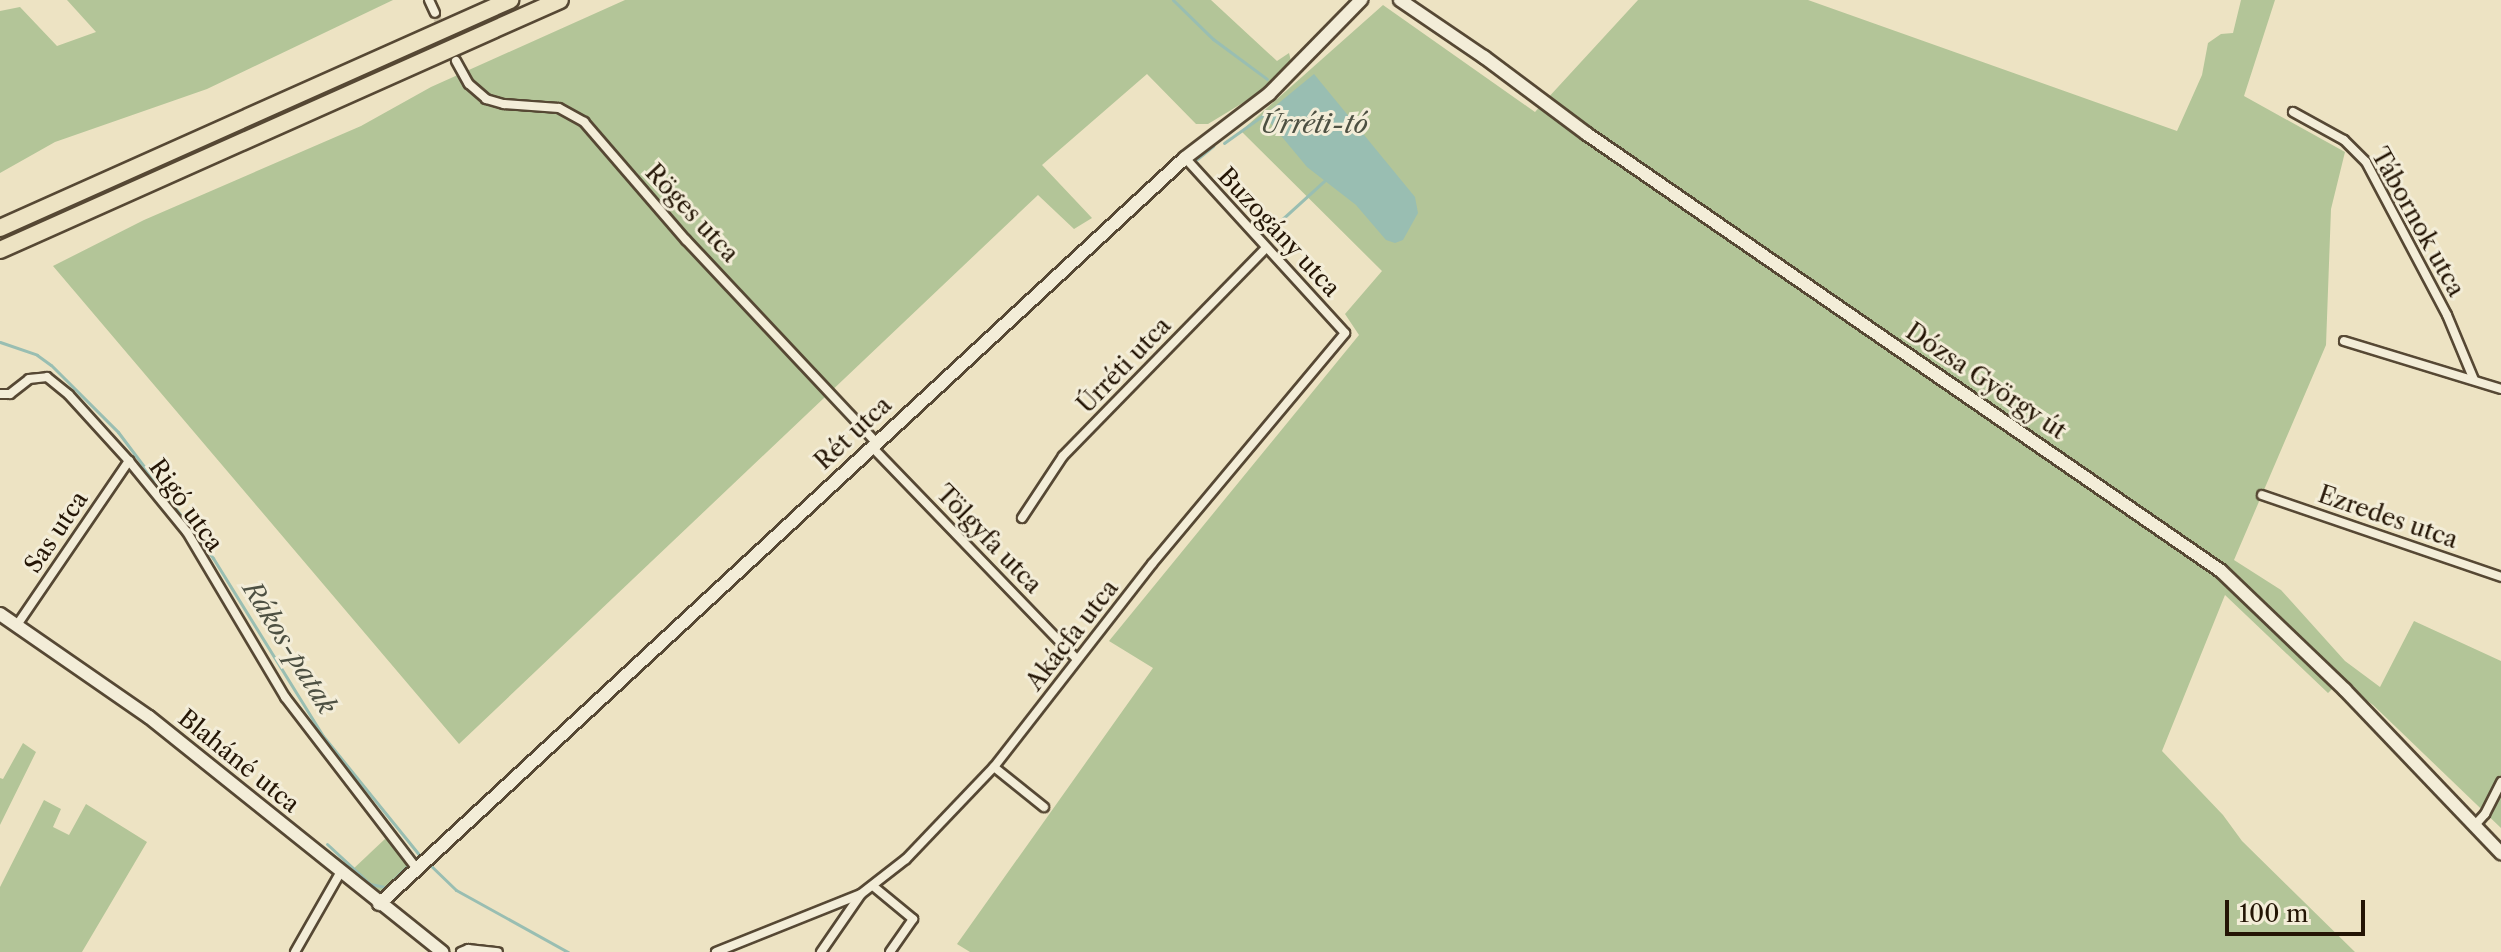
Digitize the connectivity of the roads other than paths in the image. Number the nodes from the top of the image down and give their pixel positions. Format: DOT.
graph roads {
  1 [pos="429,0"];
  2 [pos="510,0"];
  3 [pos="560,0"];
  4 [pos="1361,0"];
  5 [pos="1400,0"];
  6 [pos="435,13"];
  7 [pos="456,61"];
  8 [pos="2293,112"];
  9 [pos="1185,158"];
  10 [pos="0,228"];
  11 [pos="1266,248"];
  12 [pos="0,250"];
  13 [pos="1345,333"];
  14 [pos="2344,341"];
  15 [pos="2474,380"];
  16 [pos="2501,389"];
  17 [pos="0,394"];
  18 [pos="874,444"];
  19 [pos="129,461"];
  20 [pos="2262,495"];
  21 [pos="1022,518"];
  22 [pos="2501,577"];
  23 [pos="0,614"];
  24 [pos="17,625"];
  25 [pos="1077,659"];
  26 [pos="994,767"];
  27 [pos="2501,782"];
  28 [pos="1044,807"];
  29 [pos="2475,825"];
  30 [pos="2501,853"];
  31 [pos="423,864"];
  32 [pos="340,873"];
  33 [pos="873,886"];
  34 [pos="861,894"];
  35 [pos="379,904"];
  36 [pos="295,952"];
  37 [pos="442,952"];
  38 [pos="461,952"];
  39 [pos="498,952"];
  40 [pos="716,952"];
  41 [pos="821,952"];
  42 [pos="890,952"];
  1 -- 6 [label="street"];
  2 -- 10 [label="highway"];
  3 -- 12 [label="highway"];
  4 -- 9 [label="street, Rét utca"];
  5 -- 29 [label="street, Dózsa György út"];
  7 -- 18 [label="street, Röges utca"];
  8 -- 15 [label="street, Tábornok utca"];
  9 -- 11 [label="street, Buzogány utca"];
  9 -- 18 [label="street, Rét utca"];
  11 -- 13 [label="street, Buzogány utca"];
  11 -- 21 [label="street, Úrréti utca"];
  13 -- 25 [label="street, Akácfa utca"];
  14 -- 15 [label="street"];
  15 -- 16 [label="street"];
  17 -- 19 [label="street, Rigó utca"];
  18 -- 25 [label="street, Tölgyfa utca"];
  18 -- 31 [label="street, Rét utca"];
  19 -- 24 [label="street, Sas utca"];
  19 -- 31 [label="street, Rigó utca"];
  20 -- 22 [label="street, Ezredes utca"];
  23 -- 24 [label="street, Blaháné utca"];
  24 -- 32 [label="street, Blaháné utca"];
  25 -- 26 [label="street, Akácfa utca"];
  26 -- 28 [label="street"];
  26 -- 33 [label="street, Akácfa utca"];
  27 -- 29 [label="street"];
  29 -- 30 [label="street, Dózsa György út"];
  31 -- 35 [label="street, Rét utca"];
  32 -- 35 [label="street, Blaháné utca"];
  32 -- 36 [label="street"];
  33 -- 34 [label="street, Akácfa utca"];
  33 -- 42 [label="street"];
  34 -- 40 [label="street"];
  34 -- 41 [label="street, Akácfa utca"];
  35 -- 37 [label="street, Blaháné utca"];
  38 -- 39 [label="street"];
}
